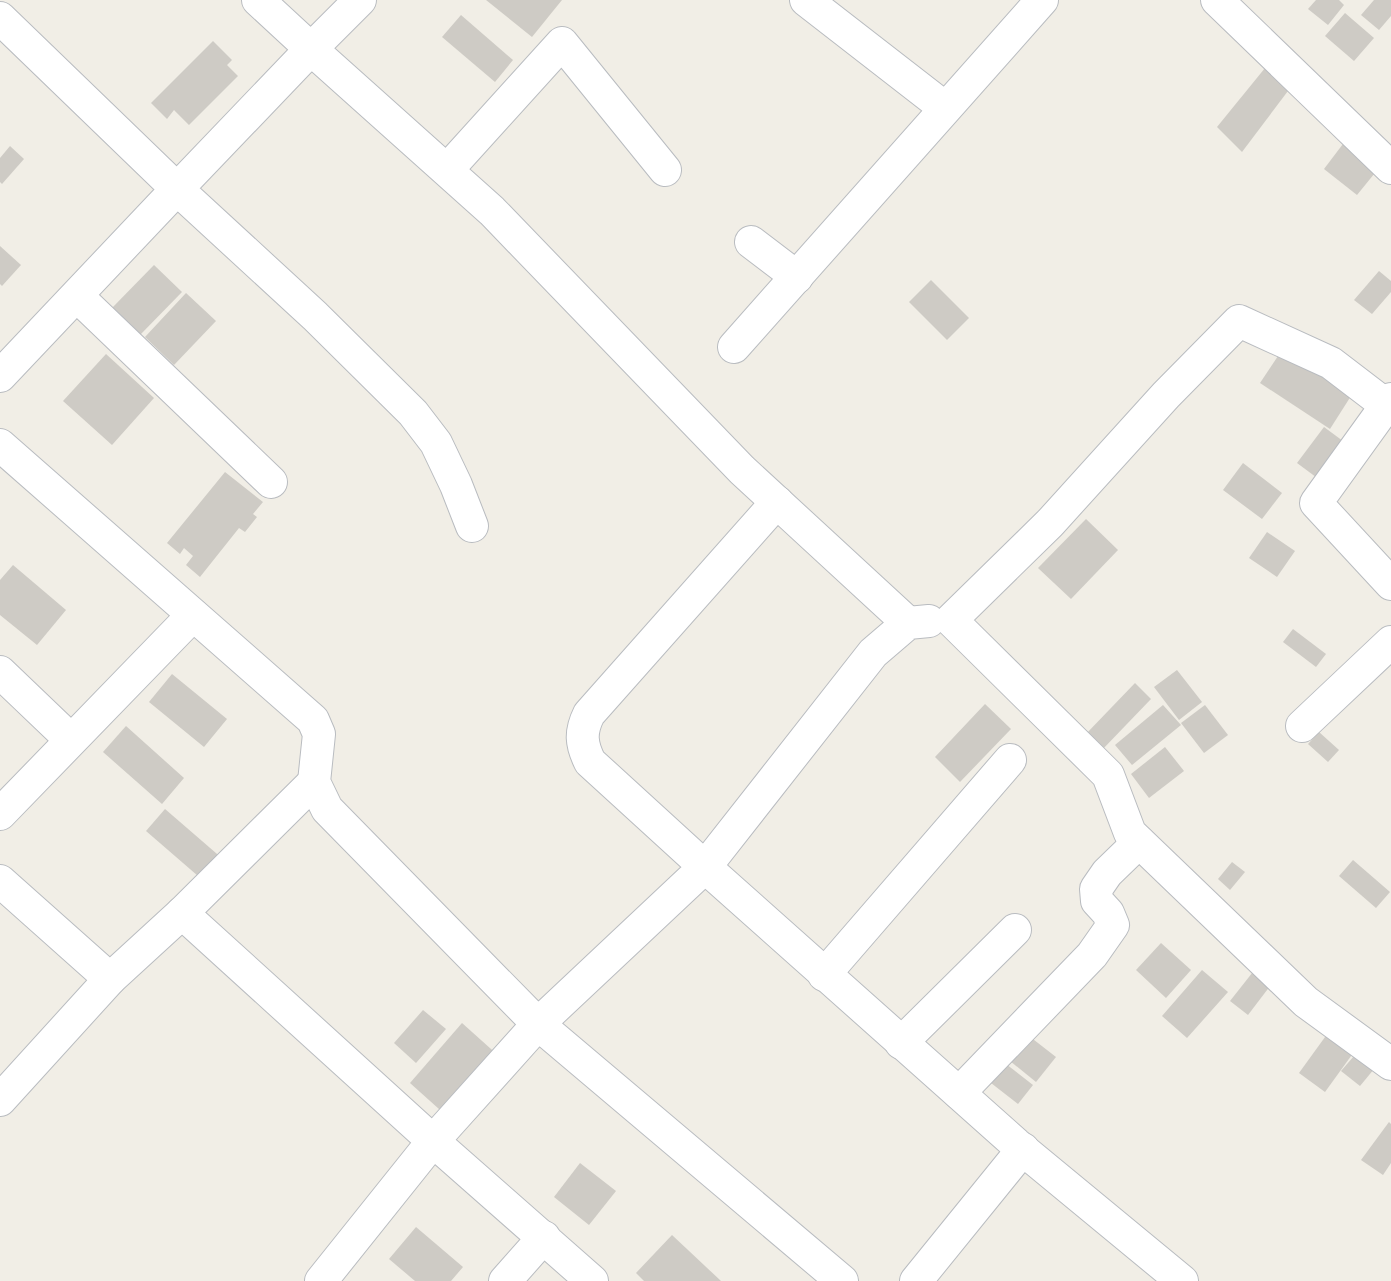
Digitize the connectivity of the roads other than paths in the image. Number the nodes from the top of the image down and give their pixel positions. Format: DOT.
graph roads {
  1 [pos="258,0"];
  2 [pos="360,0"];
  3 [pos="806,0"];
  4 [pos="1042,0"];
  5 [pos="1217,0"];
  6 [pos="0,18"];
  7 [pos="311,49"];
  8 [pos="945,108"];
  9 [pos="1391,168"];
  10 [pos="447,170"];
  11 [pos="665,170"];
  12 [pos="177,189"];
  13 [pos="751,242"];
  14 [pos="797,277"];
  15 [pos="77,296"];
  16 [pos="734,347"];
  17 [pos="0,376"];
  18 [pos="1389,402"];
  19 [pos="0,445"];
  20 [pos="271,482"];
  21 [pos="777,502"];
  22 [pos="472,526"];
  23 [pos="1391,584"];
  24 [pos="193,615"];
  25 [pos="951,620"];
  26 [pos="908,623"];
  27 [pos="1391,642"];
  28 [pos="0,672"];
  29 [pos="1302,726"];
  30 [pos="71,739"];
  31 [pos="1010,760"];
  32 [pos="314,782"];
  33 [pos="0,814"];
  34 [pos="1139,842"];
  35 [pos="705,867"];
  36 [pos="0,881"];
  37 [pos="182,914"];
  38 [pos="1015,930"];
  39 [pos="824,975"];
  40 [pos="110,979"];
  41 [pos="538,1024"];
  42 [pos="901,1043"];
  43 [pos="1389,1059"];
  44 [pos="959,1093"];
  45 [pos="0,1101"];
  46 [pos="433,1141"];
  47 [pos="1023,1149"];
  48 [pos="544,1237"];
  49 [pos="321,1281"];
  50 [pos="505,1281"];
  51 [pos="592,1281"];
  52 [pos="842,1281"];
  53 [pos="916,1281"];
  54 [pos="1182,1281"];
  1 -- 7 [label="street"];
  2 -- 7 [label="street"];
  3 -- 8 [label="street"];
  4 -- 8 [label="street"];
  5 -- 9 [label="street"];
  6 -- 12 [label="street"];
  7 -- 10 [label="street"];
  7 -- 12 [label="street"];
  8 -- 14 [label="street"];
  10 -- 11 [label="street"];
  10 -- 21 [label="street"];
  12 -- 15 [label="street"];
  12 -- 22 [label="street"];
  13 -- 14 [label="street"];
  14 -- 16 [label="street"];
  15 -- 17 [label="street"];
  15 -- 20 [label="street"];
  18 -- 23 [label="street"];
  18 -- 25 [label="street"];
  19 -- 24 [label="street"];
  21 -- 26 [label="street"];
  21 -- 35 [label="street"];
  24 -- 30 [label="street"];
  24 -- 32 [label="street"];
  25 -- 26 [label="street"];
  25 -- 34 [label="street"];
  26 -- 35 [label="street"];
  27 -- 29 [label="street"];
  28 -- 30 [label="street"];
  30 -- 33 [label="street"];
  31 -- 39 [label="street"];
  32 -- 37 [label="street"];
  32 -- 41 [label="street"];
  34 -- 43 [label="street"];
  34 -- 44 [label="street"];
  35 -- 39 [label="street"];
  35 -- 41 [label="street"];
  36 -- 40 [label="street"];
  37 -- 40 [label="street"];
  37 -- 46 [label="street"];
  38 -- 42 [label="street"];
  39 -- 42 [label="street"];
  40 -- 45 [label="street"];
  41 -- 46 [label="street"];
  41 -- 52 [label="street"];
  42 -- 44 [label="street"];
  44 -- 47 [label="street"];
  46 -- 48 [label="street"];
  46 -- 49 [label="street"];
  47 -- 53 [label="street"];
  47 -- 54 [label="street"];
  48 -- 50 [label="street"];
  48 -- 51 [label="street"];
}
